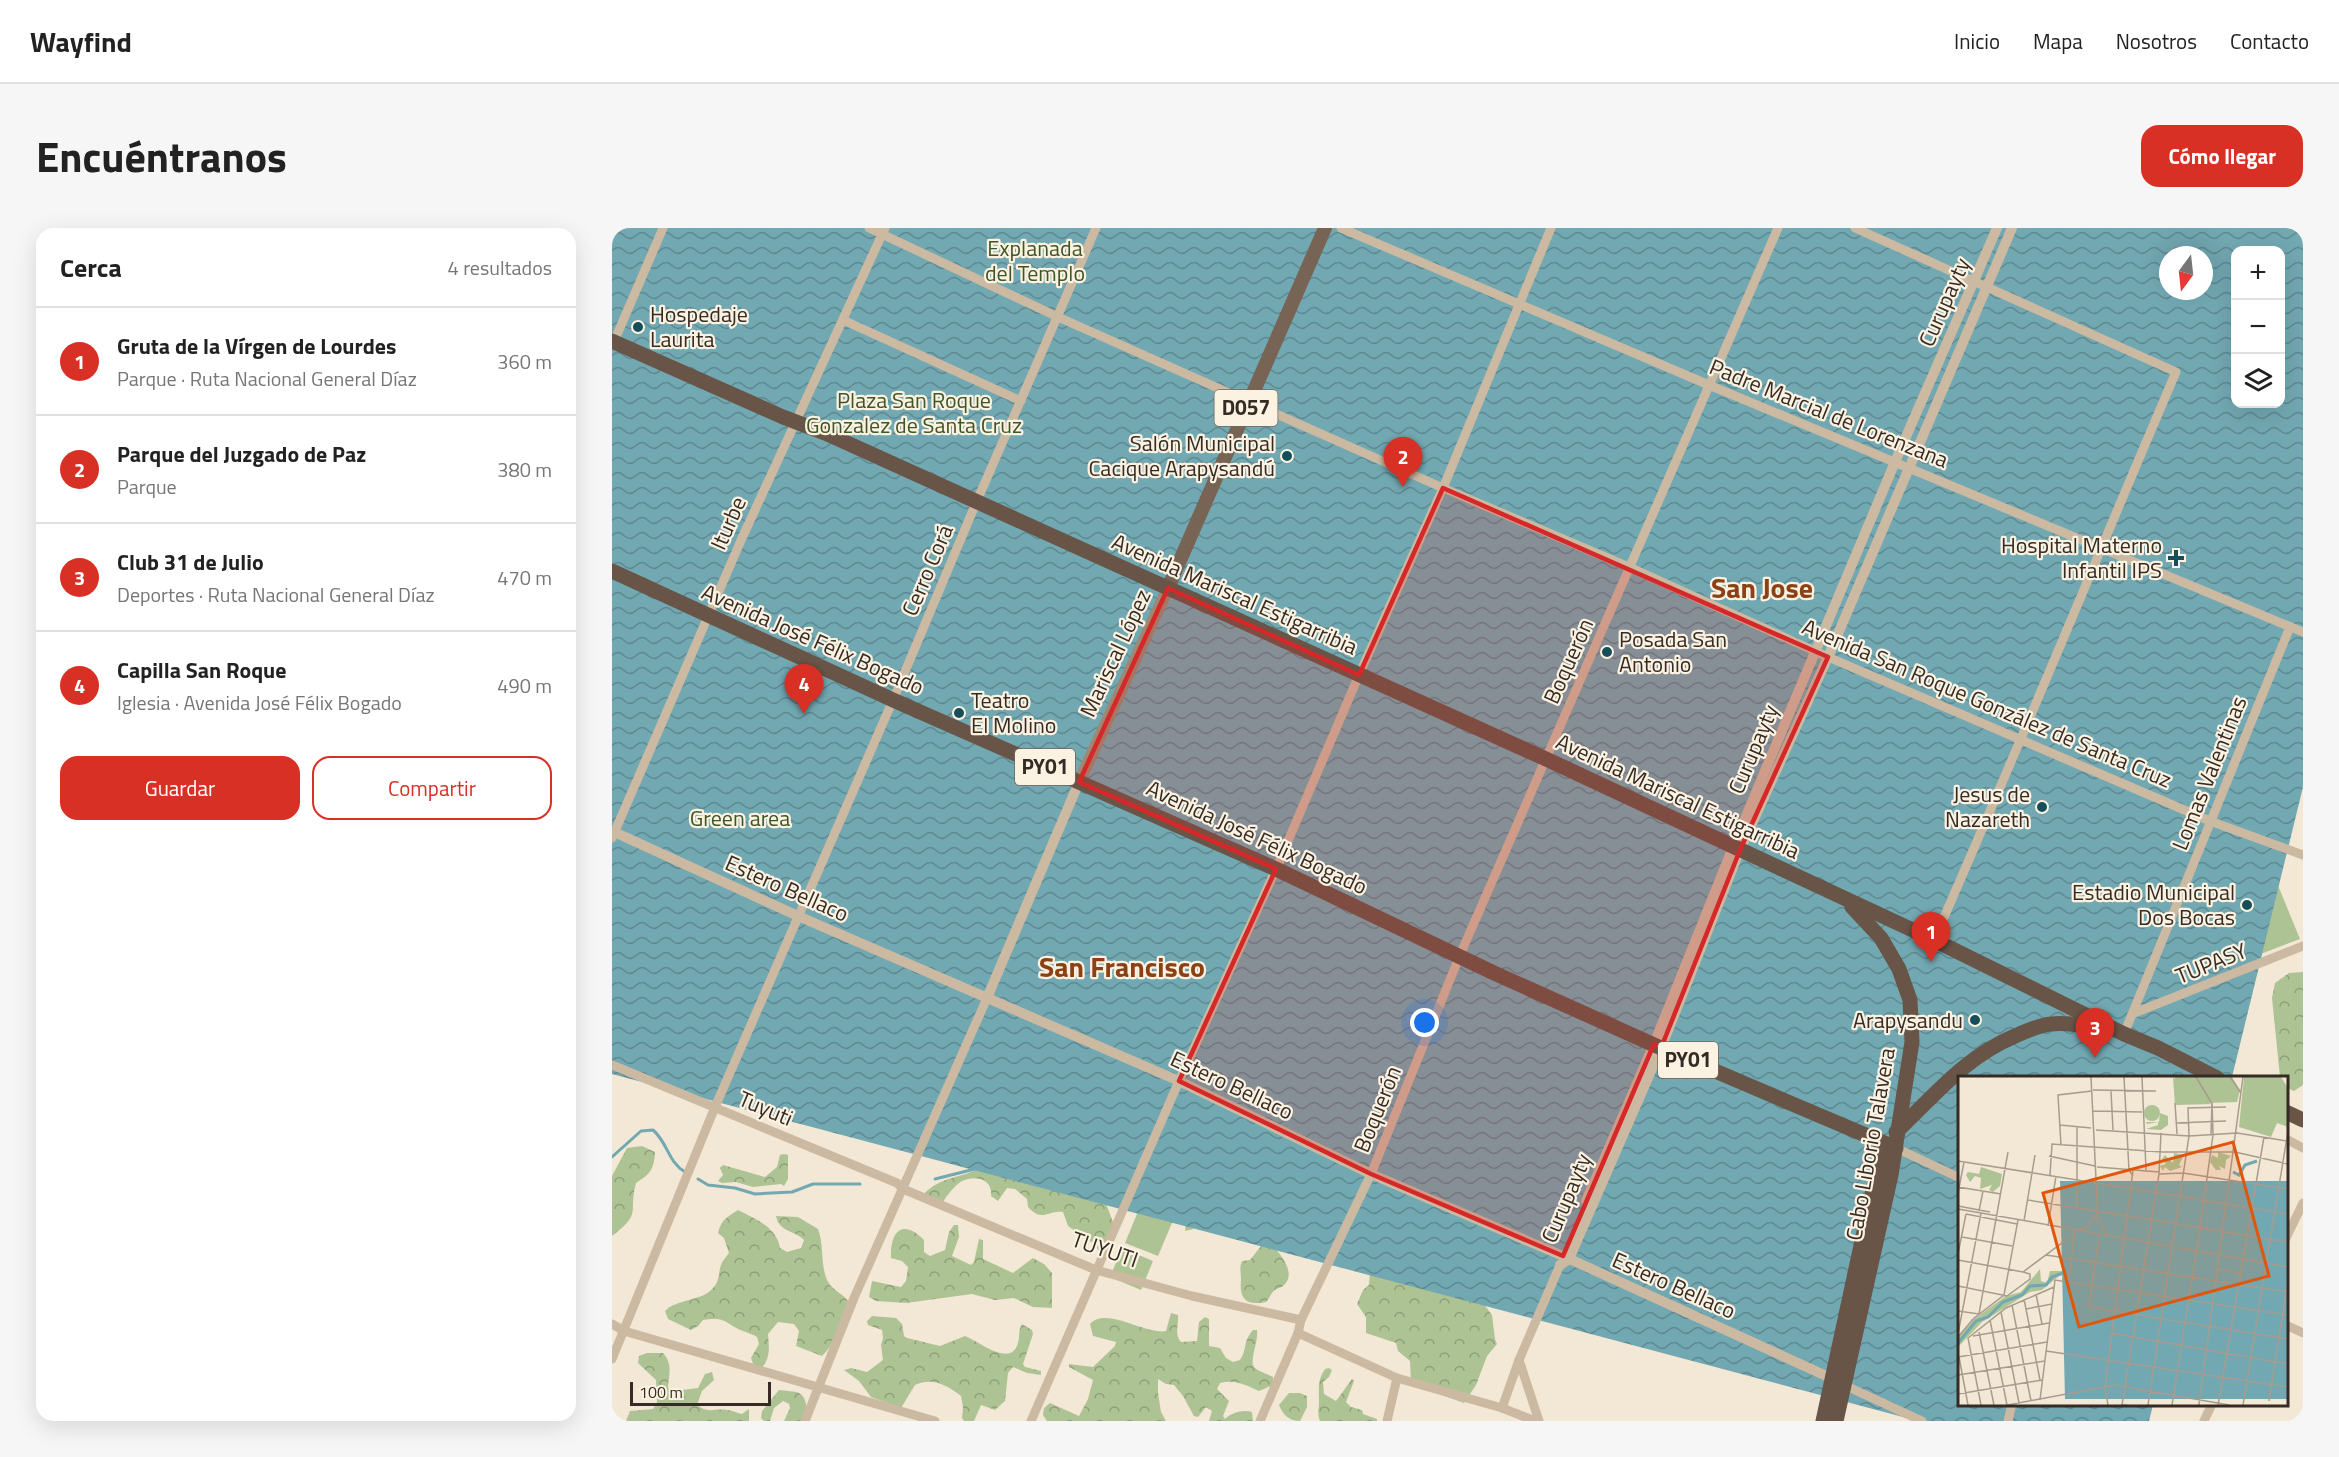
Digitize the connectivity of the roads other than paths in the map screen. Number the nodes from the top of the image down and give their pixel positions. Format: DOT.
graph roads {
  1 [pos="663,228"];
  2 [pos="869,228"];
  3 [pos="1096,228"];
  4 [pos="1325,228"];
  5 [pos="1341,228"];
  6 [pos="1551,228"];
  7 [pos="1778,228"];
  8 [pos="1855,228"];
  9 [pos="1997,228"];
  10 [pos="2012,228"];
  11 [pos="884,231"];
  12 [pos="1974,282"];
  13 [pos="1987,287"];
  14 [pos="1518,304"];
  15 [pos="1058,317"];
  16 [pos="843,320"];
  17 [pos="613,342"];
  18 [pos="1709,385"];
  19 [pos="1021,401"];
  20 [pos="1249,401"];
  21 [pos="796,422"];
  22 [pos="1895,462"];
  23 [pos="1908,467"];
  24 [pos="1443,488"];
  25 [pos="976,503"];
  26 [pos="2101,547"];
  27 [pos="1631,568"];
  28 [pos="612,572"];
  29 [pos="1168,588"];
  30 [pos="708,616"];
  31 [pos="2290,627"];
  32 [pos="2303,632"];
  33 [pos="1815,651"];
  34 [pos="1828,657"];
  35 [pos="1359,675"];
  36 [pos="893,700"];
  37 [pos="2022,739"];
  38 [pos="1546,759"];
  39 [pos="1079,782"];
  40 [pos="2210,821"];
  41 [pos="613,834"];
  42 [pos="1736,848"];
  43 [pos="2303,855"];
  44 [pos="1276,869"];
  45 [pos="1837,896"];
  46 [pos="798,916"];
  47 [pos="1935,940"];
  48 [pos="2303,946"];
  49 [pos="1460,955"];
  50 [pos="987,998"];
  51 [pos="2132,1014"];
  52 [pos="2124,1034"];
  53 [pos="1657,1046"];
  54 [pos="612,1065"];
  55 [pos="2215,1076"];
  56 [pos="1179,1081"];
  57 [pos="715,1107"];
  58 [pos="2288,1113"];
  59 [pos="2303,1120"];
  60 [pos="1898,1131"];
  61 [pos="2288,1140"];
  62 [pos="1890,1146"];
  63 [pos="2303,1148"];
  64 [pos="1370,1176"];
  65 [pos="1958,1178"];
  66 [pos="903,1189"];
  67 [pos="2303,1203"];
  68 [pos="2288,1234"];
  69 [pos="1564,1260"];
  70 [pos="1096,1270"];
  71 [pos="1301,1320"];
  72 [pos="612,1324"];
  73 [pos="2288,1326"];
  74 [pos="624,1331"];
  75 [pos="1298,1333"];
  76 [pos="2303,1333"];
  77 [pos="612,1359"];
  78 [pos="1519,1360"];
  79 [pos="1397,1378"];
  80 [pos="1838,1382"];
  81 [pos="818,1385"];
  82 [pos="2012,1406"];
  83 [pos="2211,1406"];
  84 [pos="1502,1408"];
  85 [pos="805,1421"];
  86 [pos="935,1421"];
  87 [pos="1031,1421"];
  88 [pos="1260,1421"];
  89 [pos="1387,1421"];
  90 [pos="1537,1421"];
  91 [pos="1823,1421"];
  92 [pos="1836,1421"];
  93 [pos="1922,1421"];
  94 [pos="2008,1421"];
  95 [pos="2204,1421"];
  1 -- 17 [label="street"];
  2 -- 11 [label="street, Avenida San Roque González de Santa Cruz"];
  3 -- 15 [label="street, Cerro Corá"];
  4 -- 20 [label="main road, Mariscal López / D057"];
  5 -- 14 [label="street, Padre Marcial de Lorenzana"];
  6 -- 14 [label="street"];
  7 -- 18 [label="street, Boquerón"];
  8 -- 12 [label="street"];
  9 -- 12 [label="street, Curupayty"];
  10 -- 13 [label="street, Curupayty"];
  11 -- 15 [label="street, Avenida San Roque González de Santa Cruz"];
  11 -- 16 [label="street, Iturbe"];
  12 -- 13 [label="street"];
  12 -- 22 [label="street, Curupayty"];
  13 -- 23 [label="street, Curupayty"];
  13 -- 26 [label="street"];
  14 -- 18 [label="street, Padre Marcial de Lorenzana"];
  14 -- 24 [label="street"];
  15 -- 19 [label="street, Cerro Corá"];
  15 -- 20 [label="street, Avenida San Roque González de Santa Cruz"];
  16 -- 19 [label="street"];
  16 -- 21 [label="street, Iturbe"];
  17 -- 21 [label="highway, Avenida Mariscal Estigarribia"];
  18 -- 22 [label="street, Padre Marcial de Lorenzana"];
  18 -- 27 [label="street, Boquerón"];
  19 -- 25 [label="street, Cerro Corá"];
  20 -- 24 [label="street, Avenida San Roque González de Santa Cruz"];
  20 -- 29 [label="main road, Mariscal López / D057"];
  21 -- 25 [label="highway, Avenida Mariscal Estigarribia"];
  21 -- 30 [label="street, Iturbe"];
  22 -- 23 [label="street, Padre Marcial de Lorenzana"];
  22 -- 33 [label="street, Curupayty"];
  23 -- 26 [label="street, Padre Marcial de Lorenzana"];
  23 -- 34 [label="street, Curupayty"];
  24 -- 27 [label="street, Avenida San Roque González de Santa Cruz"];
  24 -- 35 [label="street"];
  25 -- 29 [label="highway, Avenida Mariscal Estigarribia"];
  25 -- 36 [label="street, Cerro Corá"];
  26 -- 31 [label="street, Padre Marcial de Lorenzana"];
  26 -- 37 [label="street"];
  27 -- 33 [label="street, Avenida San Roque González de Santa Cruz"];
  27 -- 38 [label="street, Boquerón"];
  28 -- 30 [label="highway, Avenida José Félix Bogado / PY01"];
  29 -- 35 [label="highway, Avenida Mariscal Estigarribia"];
  29 -- 39 [label="main road, Mariscal López / D057"];
  30 -- 36 [label="highway, Avenida José Félix Bogado / PY01"];
  30 -- 41 [label="street, Iturbe"];
  31 -- 32 [label="street, Padre Marcial de Lorenzana"];
  31 -- 40 [label="street, Lomas Valentinas"];
  33 -- 34 [label="street, Avenida San Roque González de Santa Cruz"];
  33 -- 42 [label="street, Curupayty"];
  34 -- 37 [label="street, Avenida San Roque González de Santa Cruz"];
  34 -- 42 [label="street, Curupayty"];
  35 -- 38 [label="highway, Avenida Mariscal Estigarribia"];
  35 -- 44 [label="street"];
  36 -- 39 [label="highway, Avenida José Félix Bogado / PY01"];
  36 -- 46 [label="street, Cerro Corá"];
  37 -- 40 [label="street, Avenida San Roque González de Santa Cruz"];
  37 -- 47 [label="street"];
  38 -- 42 [label="highway, Avenida Mariscal Estigarribia"];
  38 -- 49 [label="street, Boquerón"];
  39 -- 44 [label="highway, Avenida José Félix Bogado / PY01"];
  39 -- 50 [label="street, Mariscal López"];
  40 -- 43 [label="street, Avenida San Roque González de Santa Cruz"];
  40 -- 51 [label="street, Lomas Valentinas"];
  41 -- 46 [label="street, Estero Bellaco"];
  42 -- 45 [label="highway, Avenida Mariscal Estigarribia"];
  42 -- 53 [label="street, Curupayty"];
  44 -- 49 [label="highway, Avenida José Félix Bogado / PY01"];
  44 -- 56 [label="street"];
  45 -- 47 [label="highway"];
  45 -- 60 [label="highway, Cabo Liborio Talavera"];
  46 -- 50 [label="street, Estero Bellaco"];
  46 -- 57 [label="street, Cerro Corá"];
  47 -- 52 [label="highway"];
  48 -- 51 [label="street, TUPASY"];
  49 -- 53 [label="highway, Avenida José Félix Bogado / PY01"];
  49 -- 64 [label="street, Boquerón"];
  50 -- 56 [label="street, Estero Bellaco"];
  50 -- 66 [label="street"];
  51 -- 52 [label="street, Lomas Valentinas"];
  52 -- 55 [label="highway"];
  52 -- 60 [label="highway"];
  53 -- 62 [label="highway, Avenida José Félix Bogado / PY01"];
  53 -- 69 [label="street, Curupayty"];
  54 -- 57 [label="street, Tuyuti"];
  56 -- 64 [label="street, Estero Bellaco"];
  56 -- 70 [label="street"];
  57 -- 66 [label="street, Tuyuti"];
  57 -- 74 [label="street, Cerro Corá"];
  58 -- 59 [label="highway"];
  60 -- 62 [label="highway"];
  61 -- 63 [label="street"];
  62 -- 65 [label="street, Avenida José Félix Bogado"];
  62 -- 80 [label="highway, Cabo Liborio Talavera"];
  64 -- 69 [label="street, Estero Bellaco"];
  64 -- 71 [label="street, Boquerón"];
  66 -- 70 [label="street, TUYUTI"];
  66 -- 81 [label="street"];
  67 -- 68 [label="street"];
  69 -- 78 [label="street"];
  69 -- 80 [label="street, Estero Bellaco"];
  70 -- 71 [label="street, TUYUTI"];
  70 -- 87 [label="street"];
  71 -- 75 [label="street, Boquerón"];
  72 -- 74 [label="street"];
  73 -- 76 [label="street"];
  74 -- 77 [label="street, Cerro Corá"];
  74 -- 81 [label="street"];
  75 -- 79 [label="street"];
  75 -- 88 [label="street, Boquerón"];
  78 -- 84 [label="street"];
  78 -- 90 [label="street"];
  79 -- 84 [label="street"];
  79 -- 89 [label="street"];
  80 -- 91 [label="highway, Cabo Liborio Talavera"];
  80 -- 92 [label="highway, Cabo Liborio Talavera"];
  80 -- 93 [label="street, Estero Bellaco"];
  81 -- 85 [label="street"];
  81 -- 86 [label="street"];
  82 -- 94 [label="street"];
  83 -- 95 [label="street"];
  84 -- 90 [label="street"];
}
